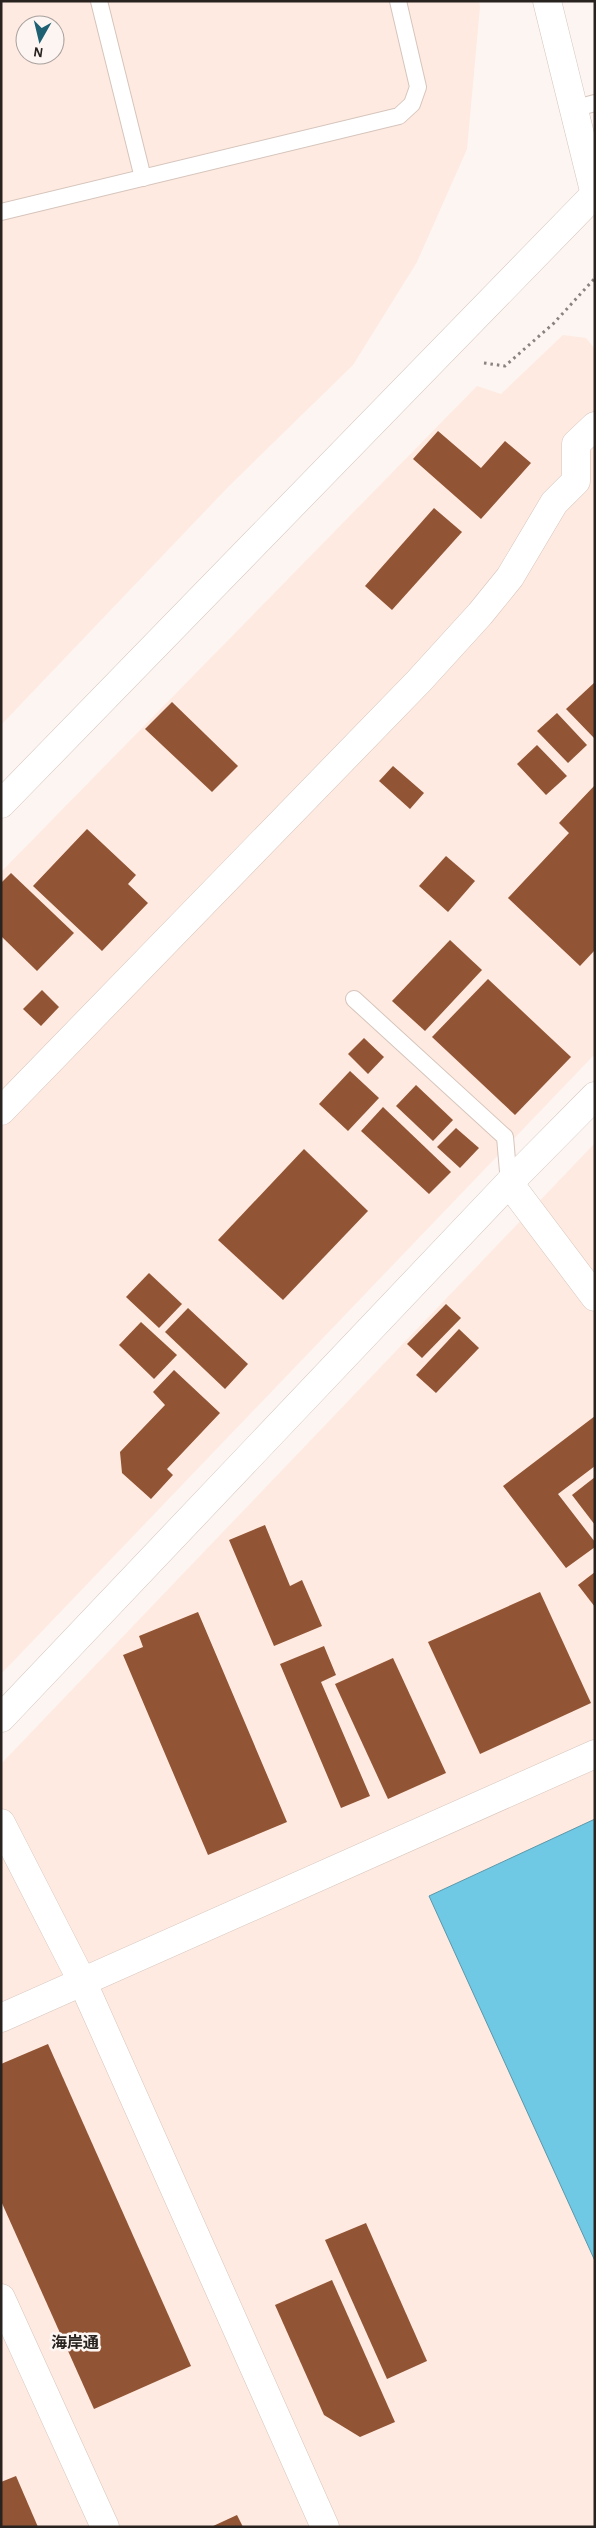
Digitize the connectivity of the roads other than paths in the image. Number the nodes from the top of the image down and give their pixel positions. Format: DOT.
graph roads {
  1 [pos="99,1"];
  2 [pos="398,1"];
  3 [pos="547,1"];
  4 [pos="584,106"];
  5 [pos="143,178"];
  6 [pos="595,195"];
  7 [pos="1,212"];
  8 [pos="595,426"];
  9 [pos="1,804"];
  10 [pos="354,999"];
  11 [pos="595,1096"];
  12 [pos="1,1111"];
  13 [pos="509,1183"];
  14 [pos="595,1297"];
  15 [pos="1,1718"];
  16 [pos="595,1754"];
  17 [pos="1,1823"];
  18 [pos="83,1983"];
  19 [pos="1,2018"];
  20 [pos="1,2298"];
  21 [pos="104,2527"];
  22 [pos="325,2527"];
  1 -- 5 [label="lane"];
  2 -- 5 [label="lane"];
  3 -- 4 [label="street"];
  4 -- 6 [label="street"];
  5 -- 7 [label="lane"];
  6 -- 9 [label="street"];
  8 -- 12 [label="street"];
  10 -- 13 [label="lane"];
  11 -- 13 [label="street"];
  13 -- 14 [label="street"];
  13 -- 15 [label="street"];
  16 -- 18 [label="street"];
  17 -- 18 [label="street"];
  18 -- 19 [label="street"];
  18 -- 22 [label="street"];
  20 -- 21 [label="street"];
}
